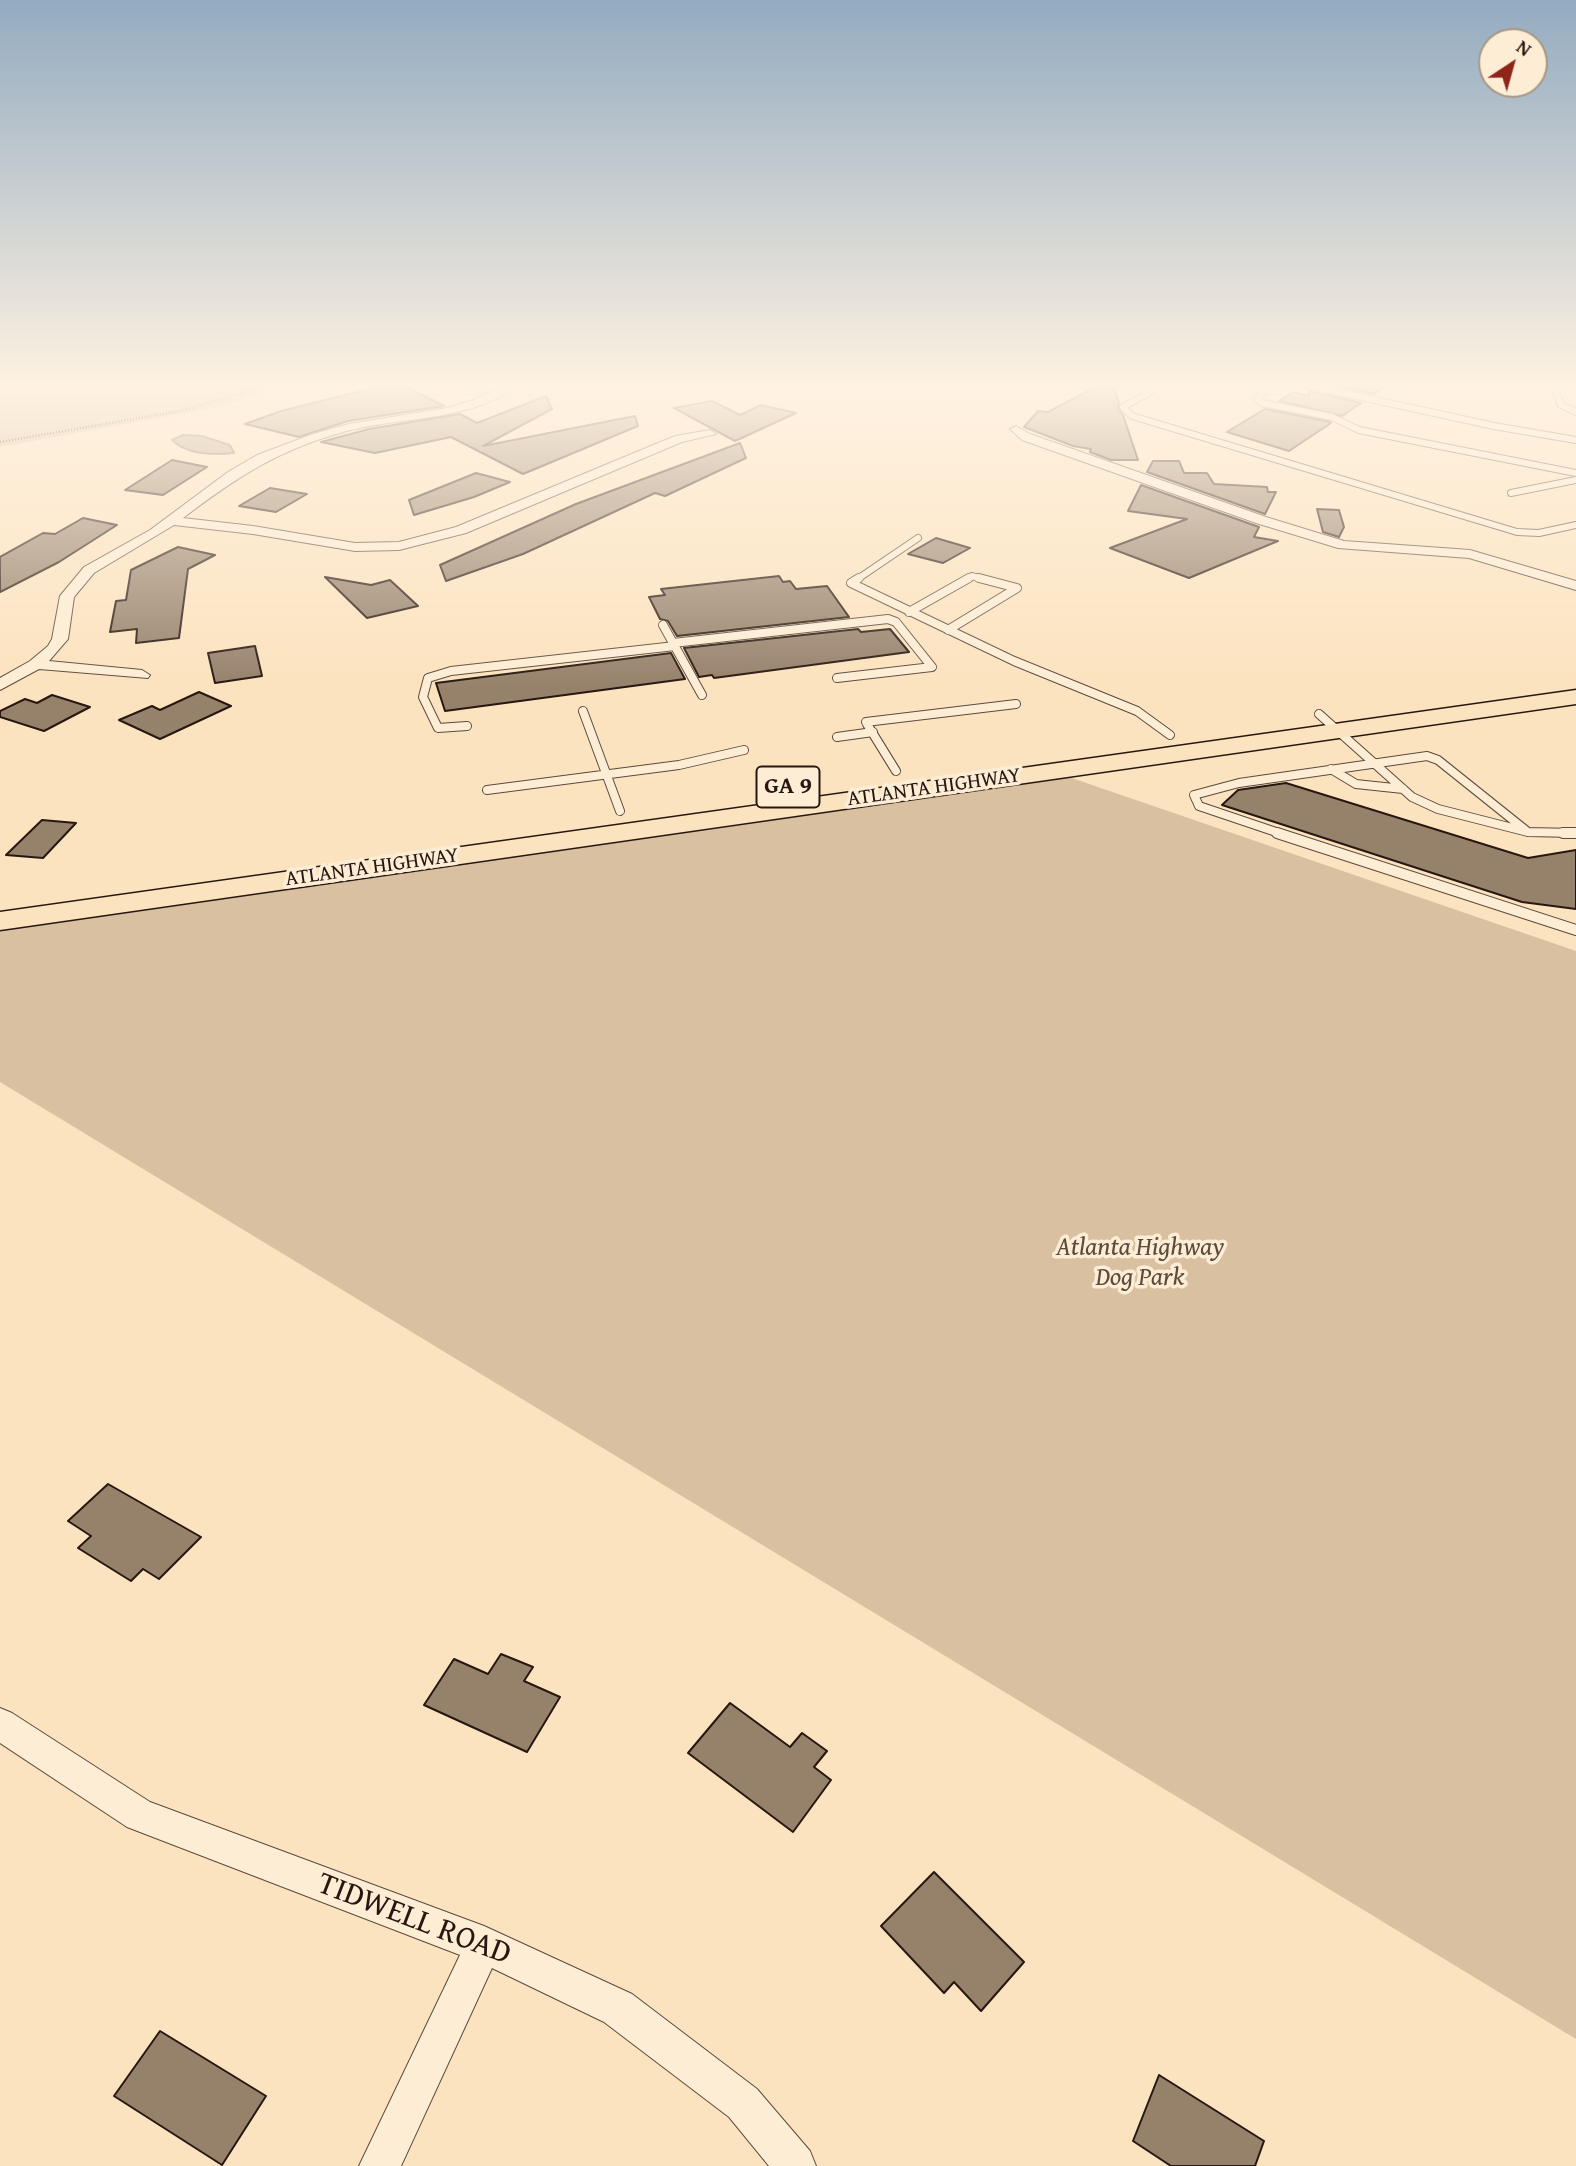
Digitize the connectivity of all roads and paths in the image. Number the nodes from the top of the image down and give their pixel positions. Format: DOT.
graph roads {
  1 [pos="220,484"];
  2 [pos="571,484"];
  3 [pos="1160,484"];
  4 [pos="1360,484"];
  5 [pos="1556,484"];
  6 [pos="1511,493"];
  7 [pos="170,521"];
  8 [pos="1576,525"];
  9 [pos="918,538"];
  10 [pos="1576,586"];
  11 [pos="909,612"];
  12 [pos="663,625"];
  13 [pos="948,630"];
  14 [pos="674,645"];
  15 [pos="36,664"];
  16 [pos="142,675"];
  17 [pos="1576,677"];
  18 [pos="837,678"];
  19 [pos="0,685"];
  20 [pos="702,695"];
  21 [pos="1576,697"];
  22 [pos="1016,704"];
  23 [pos="583,711"];
  24 [pos="1319,714"];
  25 [pos="467,726"];
  26 [pos="873,732"];
  27 [pos="1340,732"];
  28 [pos="1170,734"];
  29 [pos="837,737"];
  30 [pos="744,750"];
  31 [pos="1374,762"];
  32 [pos="1331,769"];
  33 [pos="896,771"];
  34 [pos="608,775"];
  35 [pos="1403,789"];
  36 [pos="487,790"];
  37 [pos="620,811"];
  38 [pos="1528,832"];
  39 [pos="1576,833"];
  40 [pos="0,899"];
  41 [pos="0,921"];
  42 [pos="1576,930"];
  43 [pos="0,1724"];
  44 [pos="484,1945"];
  45 [pos="380,2166"];
  46 [pos="795,2166"];
  1 -- 7 [label="street"];
  2 -- 7 [label="street"];
  3 -- 10 [label="street"];
  4 -- 8 [label="lane"];
  5 -- 6 [label="lane"];
  7 -- 15 [label="street"];
  9 -- 11 [label="lane"];
  11 -- 13 [label="lane"];
  11 -- 13 [label="lane"];
  12 -- 14 [label="lane"];
  13 -- 28 [label="lane"];
  14 -- 18 [label="lane"];
  14 -- 20 [label="lane"];
  14 -- 25 [label="lane"];
  15 -- 16 [label="street"];
  15 -- 19 [label="street"];
  17 -- 24 [label="main road, ATLANTA HIGHWAY / GA 9"];
  21 -- 27 [label="main road, ATLANTA HIGHWAY / GA 9"];
  22 -- 26 [label="lane"];
  23 -- 34 [label="lane"];
  24 -- 27 [label="lane"];
  24 -- 28 [label="main road, ATLANTA HIGHWAY / GA 9"];
  26 -- 29 [label="lane"];
  26 -- 33 [label="lane"];
  27 -- 31 [label="lane"];
  27 -- 41 [label="main road, ATLANTA HIGHWAY / GA 9"];
  28 -- 33 [label="main road, ATLANTA HIGHWAY / GA 9"];
  30 -- 34 [label="lane"];
  31 -- 32 [label="lane"];
  31 -- 35 [label="lane"];
  31 -- 38 [label="lane"];
  32 -- 35 [label="lane"];
  32 -- 42 [label="lane"];
  33 -- 37 [label="main road, ATLANTA HIGHWAY / GA 9"];
  34 -- 36 [label="lane"];
  34 -- 37 [label="lane"];
  35 -- 38 [label="lane"];
  37 -- 40 [label="main road, ATLANTA HIGHWAY / GA 9"];
  38 -- 39 [label="lane"];
  43 -- 44 [label="street, TIDWELL ROAD"];
  44 -- 45 [label="street"];
  44 -- 46 [label="street, TIDWELL ROAD"];
}
